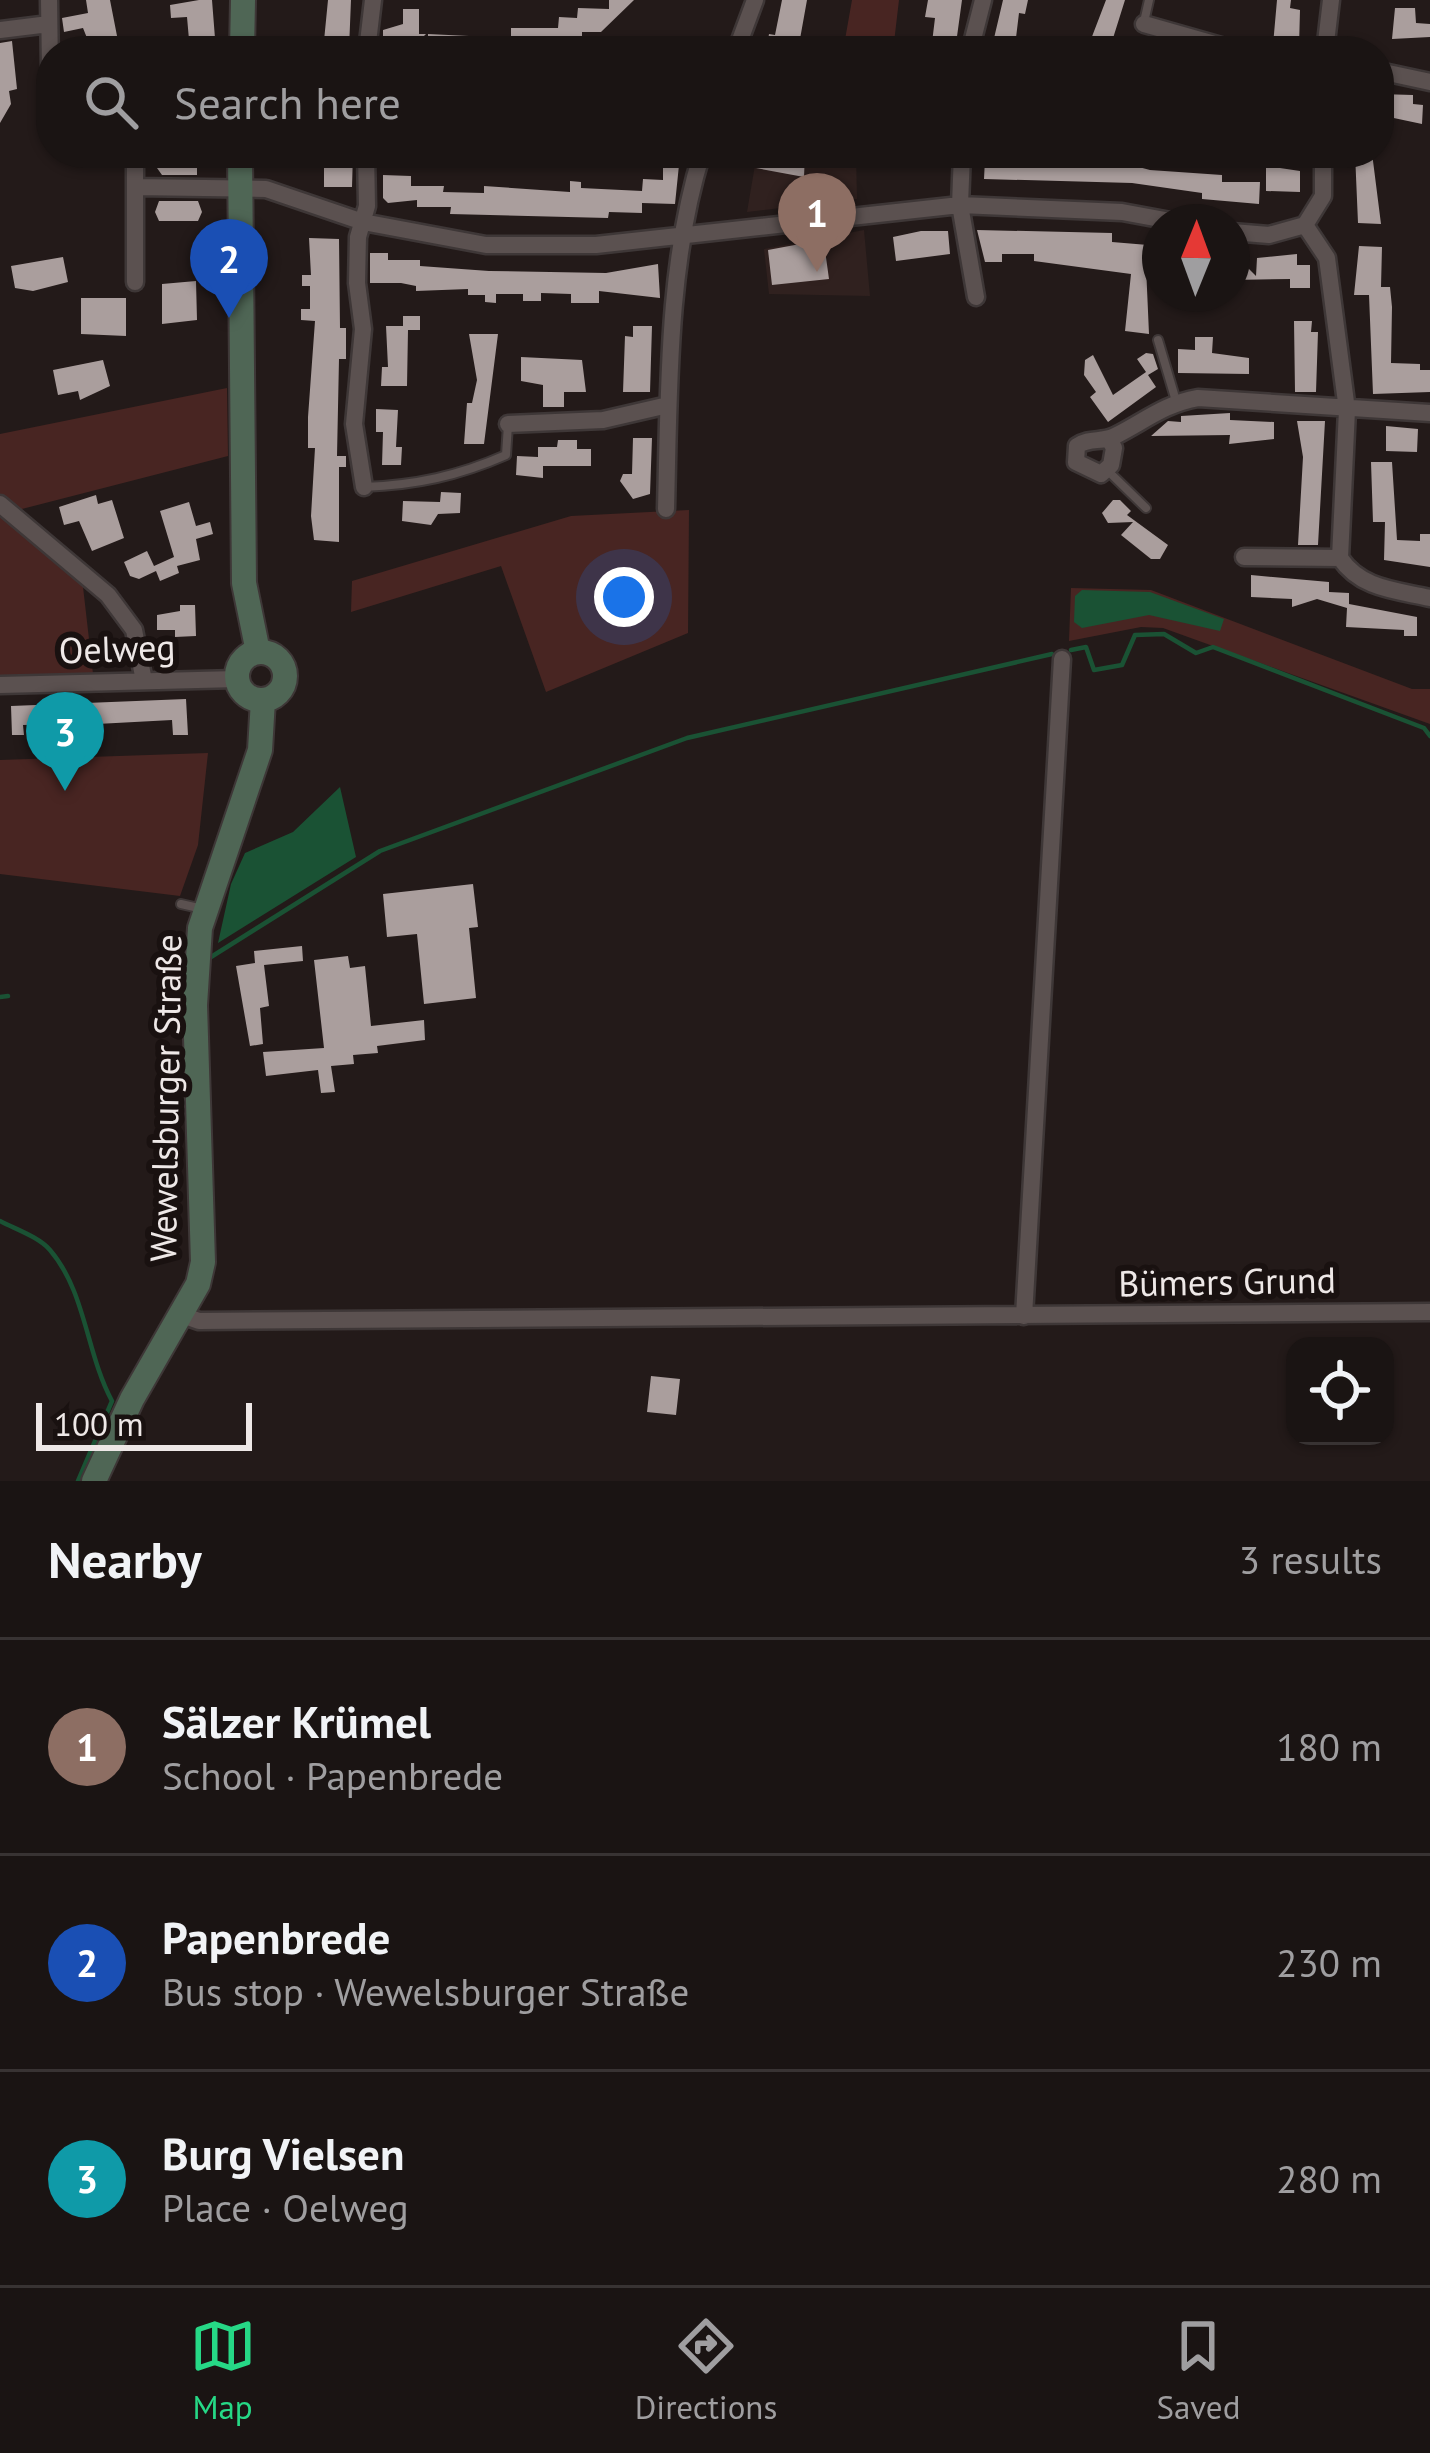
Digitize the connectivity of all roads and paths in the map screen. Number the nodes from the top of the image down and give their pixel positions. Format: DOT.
graph roads {
  1 [pos="49,0"];
  2 [pos="243,0"];
  3 [pos="373,0"];
  4 [pos="755,0"];
  5 [pos="983,0"];
  6 [pos="1149,0"];
  7 [pos="1331,0"];
  8 [pos="49,24"];
  9 [pos="1144,24"];
  10 [pos="0,30"];
  11 [pos="49,36"];
  12 [pos="242,36"];
  13 [pos="369,36"];
  14 [pos="742,36"];
  15 [pos="974,36"];
  16 [pos="1186,36"];
  17 [pos="1326,36"];
  18 [pos="1394,74"];
  19 [pos="1430,82"];
  20 [pos="135,168"];
  21 [pos="240,168"];
  22 [pos="365,168"];
  23 [pos="699,168"];
  24 [pos="961,168"];
  25 [pos="1323,168"];
  26 [pos="135,187"];
  27 [pos="240,188"];
  28 [pos="959,205"];
  29 [pos="1142,216"];
  30 [pos="363,222"];
  31 [pos="1305,225"];
  32 [pos="1250,233"];
  33 [pos="684,234"];
  34 [pos="135,282"];
  35 [pos="976,297"];
  36 [pos="1158,340"];
  37 [pos="1176,402"];
  38 [pos="668,405"];
  39 [pos="1347,410"];
  40 [pos="1430,412"];
  41 [pos="508,424"];
  42 [pos="1109,440"];
  43 [pos="1106,470"];
  44 [pos="364,487"];
  45 [pos="0,504"];
  46 [pos="1147,508"];
  47 [pos="666,509"];
  48 [pos="1244,557"];
  49 [pos="1340,558"];
  50 [pos="1430,598"];
  51 [pos="258,652"];
  52 [pos="1062,659"];
  53 [pos="237,679"];
  54 [pos="144,681"];
  55 [pos="0,685"];
  56 [pos="263,700"];
  57 [pos="1430,1312"];
  58 [pos="182,1315"];
  59 [pos="1024,1316"];
  60 [pos="94,1481"];
  1 -- 8 [label="street"];
  2 -- 12 [label="main road"];
  3 -- 13 [label="street"];
  4 -- 14 [label="street"];
  5 -- 15 [label="street"];
  6 -- 9 [label="lane"];
  7 -- 17 [label="street"];
  8 -- 10 [label="street"];
  8 -- 11 [label="street"];
  9 -- 16 [label="street"];
  18 -- 19 [label="street"];
  20 -- 26 [label="street"];
  21 -- 27 [label="main road"];
  22 -- 30 [label="street"];
  23 -- 33 [label="street"];
  24 -- 28 [label="street"];
  25 -- 31 [label="street"];
  26 -- 27 [label="street"];
  26 -- 34 [label="street"];
  27 -- 30 [label="street"];
  27 -- 51 [label="main road"];
  28 -- 29 [label="street"];
  28 -- 33 [label="street"];
  28 -- 35 [label="street"];
  30 -- 33 [label="street"];
  30 -- 44 [label="street"];
  31 -- 32 [label="street"];
  31 -- 39 [label="street"];
  33 -- 38 [label="street"];
  36 -- 37 [label="lane"];
  37 -- 39 [label="street"];
  37 -- 42 [label="street"];
  38 -- 41 [label="street"];
  38 -- 47 [label="street"];
  39 -- 40 [label="street"];
  39 -- 49 [label="street"];
  41 -- 44 [label="lane"];
  42 -- 43 [label="street"];
  42 -- 43 [label="street"];
  43 -- 46 [label="lane"];
  45 -- 54 [label="street"];
  48 -- 49 [label="street"];
  49 -- 50 [label="street"];
  51 -- 53 [label="main road"];
  51 -- 56 [label="main road"];
  52 -- 59 [label="street"];
  53 -- 54 [label="street, Oelweg"];
  53 -- 56 [label="main road"];
  54 -- 55 [label="street, Oelweg"];
  56 -- 58 [label="main road, Wewelsburger Straße"];
  57 -- 59 [label="street, Bümers Grund"];
  58 -- 59 [label="street, Bümers Grund"];
  58 -- 60 [label="main road, Wewelsburger Straße"];
}
